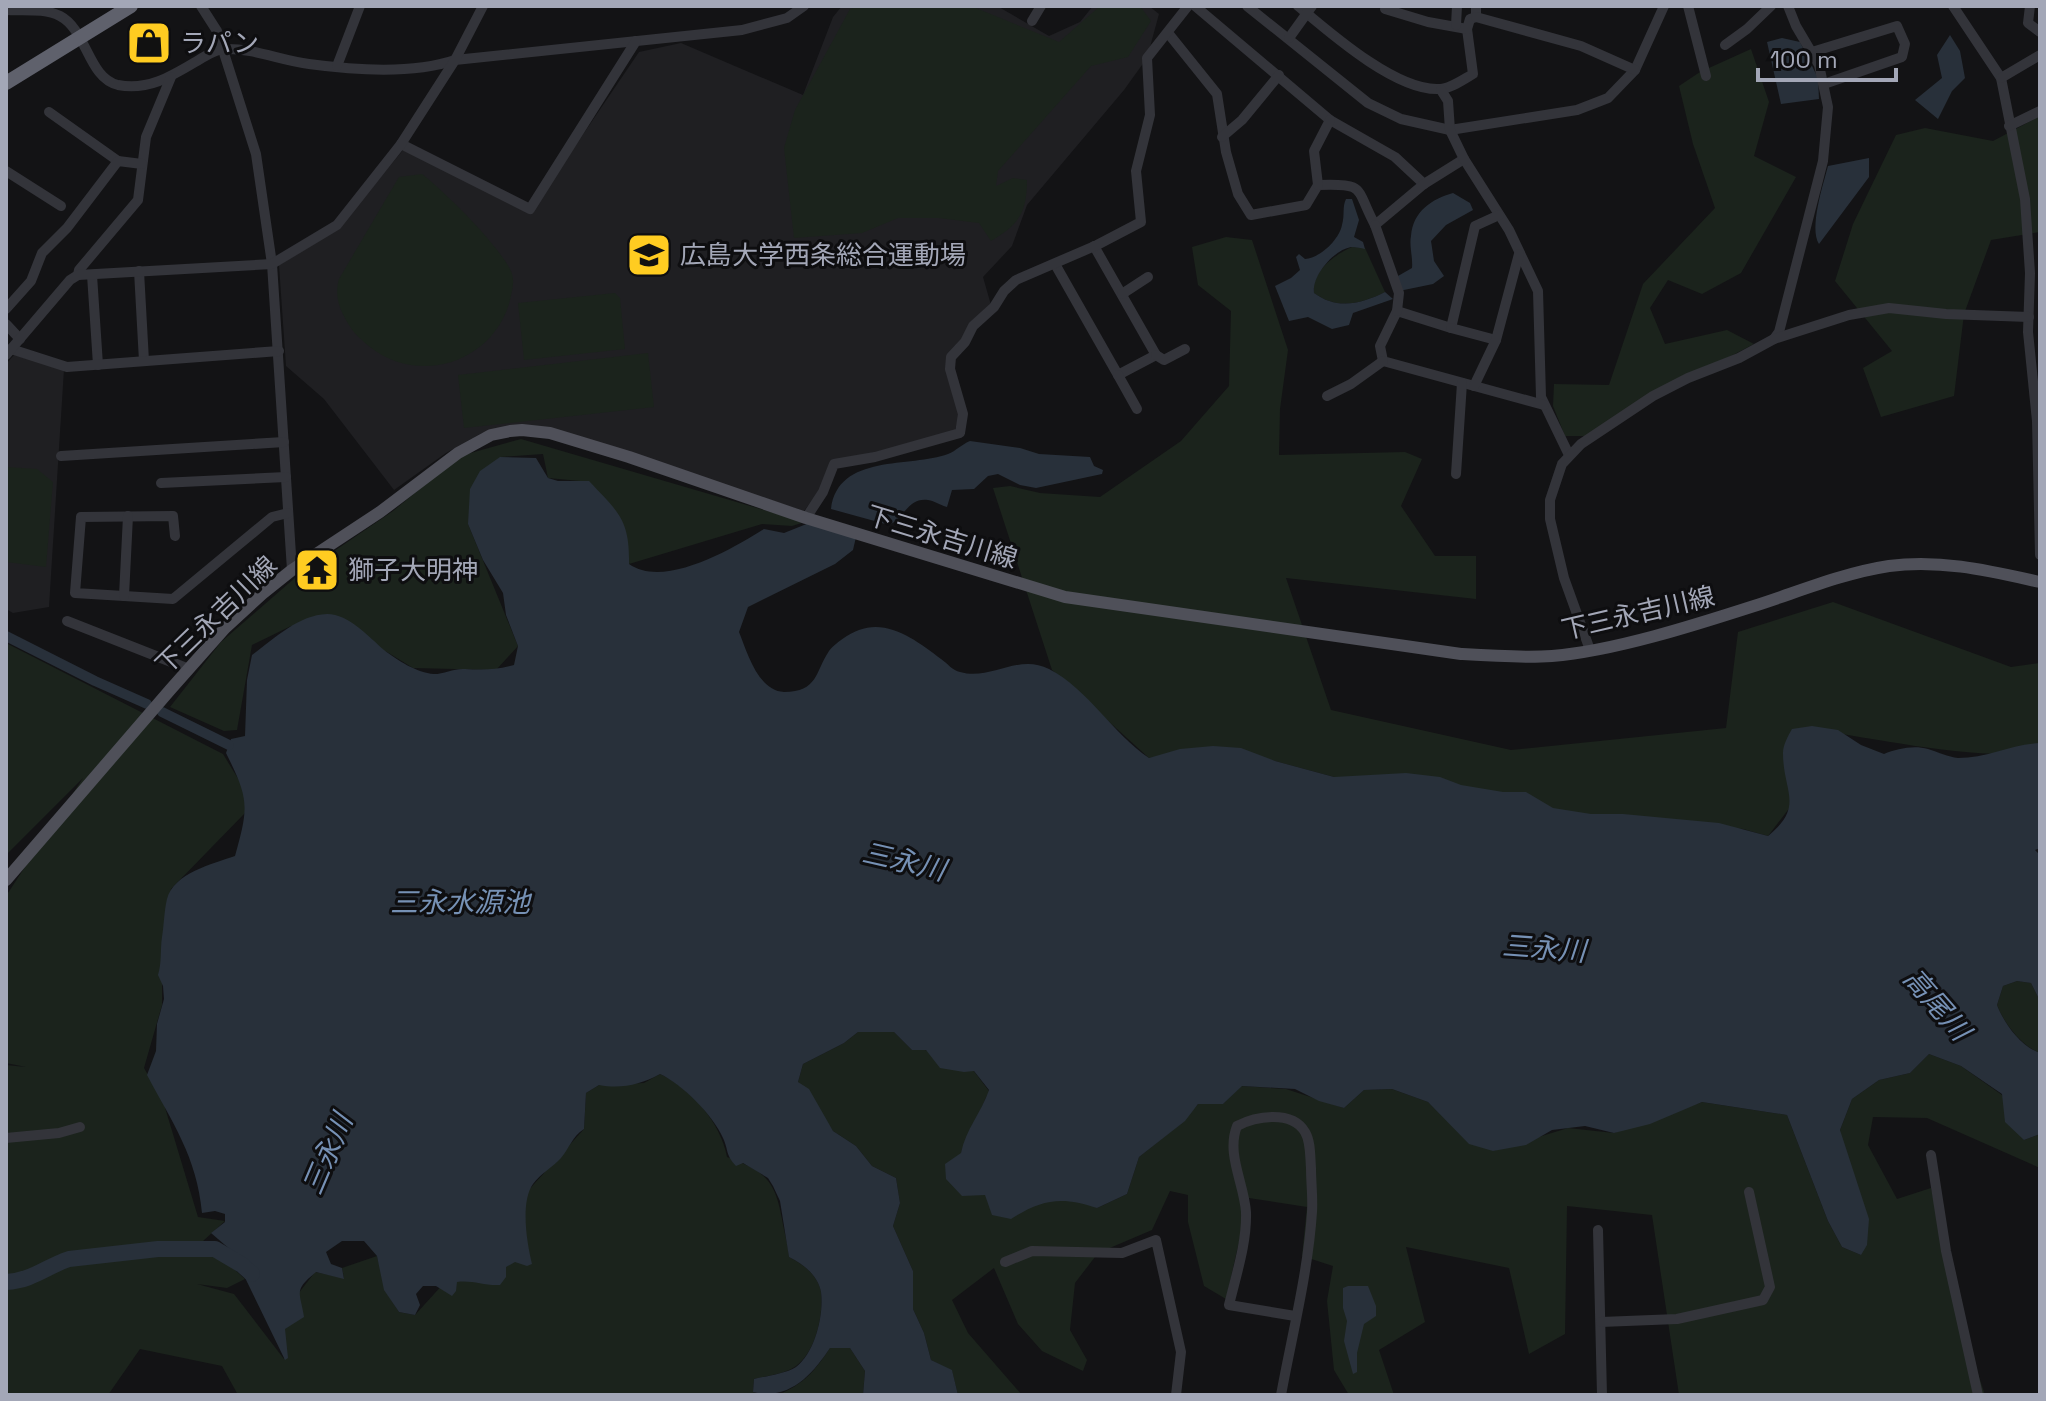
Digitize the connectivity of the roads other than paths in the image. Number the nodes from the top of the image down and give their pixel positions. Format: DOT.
graph roads {
  1 [pos="131,6"];
  2 [pos="201,6"];
  3 [pos="360,6"];
  4 [pos="483,6"];
  5 [pos="1041,6"];
  6 [pos="1188,6"];
  7 [pos="1195,6"];
  8 [pos="1247,6"];
  9 [pos="1457,6"];
  10 [pos="1664,6"];
  11 [pos="1688,6"];
  12 [pos="1771,6"];
  13 [pos="1788,6"];
  14 [pos="1953,6"];
  15 [pos="2030,6"];
  16 [pos="802,7"];
  17 [pos="1306,8"];
  18 [pos="1385,9"];
  19 [pos="6,10"];
  20 [pos="1476,11"];
  21 [pos="1032,21"];
  22 [pos="1456,25"];
  23 [pos="1467,29"];
  24 [pos="2040,32"];
  25 [pos="1168,33"];
  26 [pos="81,37"];
  27 [pos="1289,38"];
  28 [pos="636,41"];
  29 [pos="1725,45"];
  30 [pos="223,49"];
  31 [pos="1812,52"];
  32 [pos="2040,55"];
  33 [pos="455,60"];
  34 [pos="337,66"];
  35 [pos="1635,70"];
  36 [pos="1279,75"];
  37 [pos="1706,76"];
  38 [pos="171,77"];
  39 [pos="2001,78"];
  40 [pos="6,83"];
  41 [pos="1824,84"];
  42 [pos="1441,90"];
  43 [pos="2040,111"];
  44 [pos="49,112"];
  45 [pos="1330,120"];
  46 [pos="2009,126"];
  47 [pos="1450,130"];
  48 [pos="1222,137"];
  49 [pos="401,144"];
  50 [pos="1464,159"];
  51 [pos="118,161"];
  52 [pos="142,164"];
  53 [pos="6,171"];
  54 [pos="1424,184"];
  55 [pos="1318,185"];
  56 [pos="61,206"];
  57 [pos="1499,215"];
  58 [pos="1375,225"];
  59 [pos="1094,246"];
  60 [pos="1519,254"];
  61 [pos="272,264"];
  62 [pos="1055,264"];
  63 [pos="139,271"];
  64 [pos="78,275"];
  65 [pos="92,275"];
  66 [pos="1148,277"];
  67 [pos="1122,294"];
  68 [pos="6,309"];
  69 [pos="1397,311"];
  70 [pos="2029,317"];
  71 [pos="6,324"];
  72 [pos="1451,328"];
  73 [pos="20,339"];
  74 [pos="1774,339"];
  75 [pos="1496,340"];
  76 [pos="1185,349"];
  77 [pos="279,351"];
  78 [pos="9,352"];
  79 [pos="1156,355"];
  80 [pos="144,361"];
  81 [pos="1383,361"];
  82 [pos="98,365"];
  83 [pos="1118,375"];
  84 [pos="1462,383"];
  85 [pos="1474,386"];
  86 [pos="1327,396"];
  87 [pos="1544,405"];
  88 [pos="1137,409"];
  89 [pos="284,442"];
  90 [pos="1569,455"];
  91 [pos="61,456"];
  92 [pos="1456,474"];
  93 [pos="286,477"];
  94 [pos="161,483"];
  95 [pos="288,513"];
  96 [pos="128,516"];
  97 [pos="806,518"];
  98 [pos="175,536"];
  99 [pos="2040,555"];
  100 [pos="292,570"];
  101 [pos="2040,582"];
  102 [pos="124,596"];
  103 [pos="67,621"];
  104 [pos="1590,650"];
  105 [pos="189,669"];
  106 [pos="6,880"];
  107 [pos="80,1127"];
  108 [pos="6,1138"];
  109 [pos="1931,1155"];
  110 [pos="1749,1192"];
  111 [pos="1598,1230"];
  112 [pos="1005,1262"];
  113 [pos="1295,1316"];
  114 [pos="1601,1322"];
  115 [pos="1176,1395"];
  116 [pos="1281,1395"];
  117 [pos="1602,1395"];
  118 [pos="1978,1395"];
  1 -- 26 [label="highway"];
  2 -- 30 [label="street"];
  3 -- 34 [label="street"];
  4 -- 33 [label="street"];
  5 -- 21 [label="street"];
  6 -- 25 [label="street"];
  7 -- 36 [label="street"];
  8 -- 27 [label="street"];
  9 -- 22 [label="street"];
  10 -- 35 [label="street"];
  11 -- 37 [label="street"];
  12 -- 29 [label="street"];
  13 -- 31 [label="street"];
  14 -- 39 [label="street"];
  15 -- 24 [label="street"];
  16 -- 28 [label="street"];
  17 -- 27 [label="street"];
  17 -- 42 [label="street"];
  18 -- 22 [label="street"];
  19 -- 26 [label="street"];
  20 -- 23 [label="street"];
  20 -- 35 [label="street"];
  22 -- 23 [label="street"];
  23 -- 42 [label="street"];
  25 -- 48 [label="street"];
  25 -- 59 [label="street"];
  26 -- 38 [label="street"];
  26 -- 40 [label="highway"];
  27 -- 47 [label="street"];
  28 -- 33 [label="street"];
  28 -- 49 [label="street"];
  30 -- 34 [label="street"];
  30 -- 38 [label="street"];
  30 -- 61 [label="street"];
  31 -- 41 [label="street"];
  31 -- 41 [label="street"];
  32 -- 39 [label="street"];
  33 -- 34 [label="street"];
  33 -- 49 [label="street"];
  35 -- 47 [label="street"];
  36 -- 45 [label="street"];
  36 -- 48 [label="street"];
  38 -- 52 [label="street"];
  39 -- 46 [label="street"];
  41 -- 74 [label="street"];
  42 -- 47 [label="street"];
  43 -- 46 [label="street"];
  44 -- 51 [label="street"];
  45 -- 54 [label="street"];
  45 -- 55 [label="street"];
  46 -- 70 [label="street"];
  47 -- 50 [label="street"];
  48 -- 55 [label="street"];
  49 -- 61 [label="street"];
  50 -- 54 [label="street"];
  50 -- 57 [label="street"];
  51 -- 52 [label="street"];
  51 -- 68 [label="street"];
  52 -- 64 [label="street"];
  53 -- 56 [label="street"];
  54 -- 58 [label="street"];
  55 -- 58 [label="street"];
  57 -- 60 [label="street"];
  57 -- 72 [label="street"];
  58 -- 69 [label="street"];
  59 -- 62 [label="street"];
  59 -- 67 [label="street"];
  60 -- 75 [label="street"];
  60 -- 87 [label="street"];
  61 -- 63 [label="street"];
  61 -- 77 [label="street"];
  62 -- 83 [label="street"];
  62 -- 97 [label="street"];
  63 -- 65 [label="street"];
  63 -- 80 [label="street"];
  64 -- 65 [label="street"];
  64 -- 73 [label="street"];
  65 -- 82 [label="street"];
  66 -- 67 [label="street"];
  67 -- 79 [label="street"];
  69 -- 72 [label="street"];
  69 -- 81 [label="street"];
  70 -- 74 [label="street"];
  70 -- 99 [label="street"];
  71 -- 73 [label="street"];
  72 -- 75 [label="street"];
  73 -- 78 [label="street"];
  74 -- 90 [label="street"];
  75 -- 85 [label="street"];
  76 -- 79 [label="street"];
  77 -- 80 [label="street"];
  77 -- 89 [label="street"];
  78 -- 82 [label="street"];
  79 -- 83 [label="street"];
  80 -- 82 [label="street"];
  81 -- 84 [label="street"];
  81 -- 86 [label="street"];
  83 -- 88 [label="street"];
  84 -- 85 [label="street"];
  84 -- 92 [label="street"];
  85 -- 87 [label="street"];
  87 -- 90 [label="street"];
  89 -- 91 [label="street"];
  89 -- 93 [label="street"];
  90 -- 104 [label="street"];
  93 -- 94 [label="street"];
  93 -- 95 [label="street"];
  95 -- 100 [label="street"];
  95 -- 102 [label="street"];
  96 -- 98 [label="street"];
  96 -- 102 [label="street"];
  96 -- 102 [label="street"];
  97 -- 100 [label="main road, 下三永吉川線"];
  97 -- 104 [label="main road, 下三永吉川線"];
  100 -- 105 [label="main road, 下三永吉川線"];
  101 -- 104 [label="main road, 下三永吉川線"];
  103 -- 105 [label="street"];
  105 -- 106 [label="main road, 下三永吉川線"];
  107 -- 108 [label="street"];
  109 -- 118 [label="street"];
  110 -- 114 [label="street"];
  111 -- 114 [label="street"];
  112 -- 115 [label="street"];
  113 -- 113 [label="street"];
  113 -- 116 [label="street"];
  114 -- 117 [label="street"];
}
